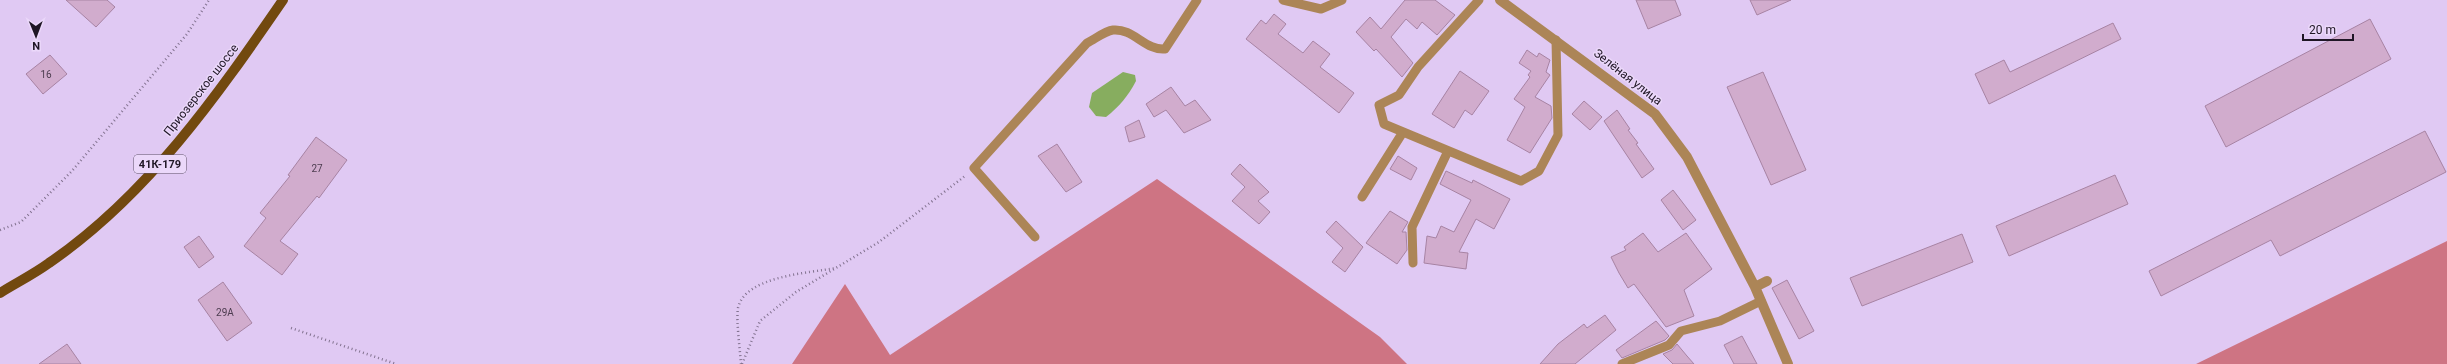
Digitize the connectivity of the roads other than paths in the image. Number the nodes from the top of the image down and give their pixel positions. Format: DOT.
graph roads {
  1 [pos="283,0"];
  2 [pos="1197,0"];
  3 [pos="1283,0"];
  4 [pos="1342,0"];
  5 [pos="1479,0"];
  6 [pos="1500,0"];
  7 [pos="1556,40"];
  8 [pos="1403,132"];
  9 [pos="1448,151"];
  10 [pos="1362,197"];
  11 [pos="1035,237"];
  12 [pos="1413,263"];
  13 [pos="1766,281"];
  14 [pos="1755,287"];
  15 [pos="0,293"];
  16 [pos="1761,301"];
  17 [pos="1622,364"];
  18 [pos="1788,364"];
  1 -- 15 [label="main road, Приозерское шоссе / 41К-179"];
  2 -- 11 [label="lane"];
  3 -- 4 [label="lane"];
  5 -- 8 [label="lane"];
  6 -- 7 [label="street, Зелёная улица"];
  7 -- 9 [label="lane"];
  7 -- 14 [label="street, Зелёная улица"];
  8 -- 9 [label="lane"];
  8 -- 10 [label="lane"];
  9 -- 12 [label="lane"];
  13 -- 14 [label="street"];
  14 -- 16 [label="street, Зелёная улица"];
  16 -- 17 [label="lane"];
  16 -- 18 [label="street, Зелёная улица"];
}
